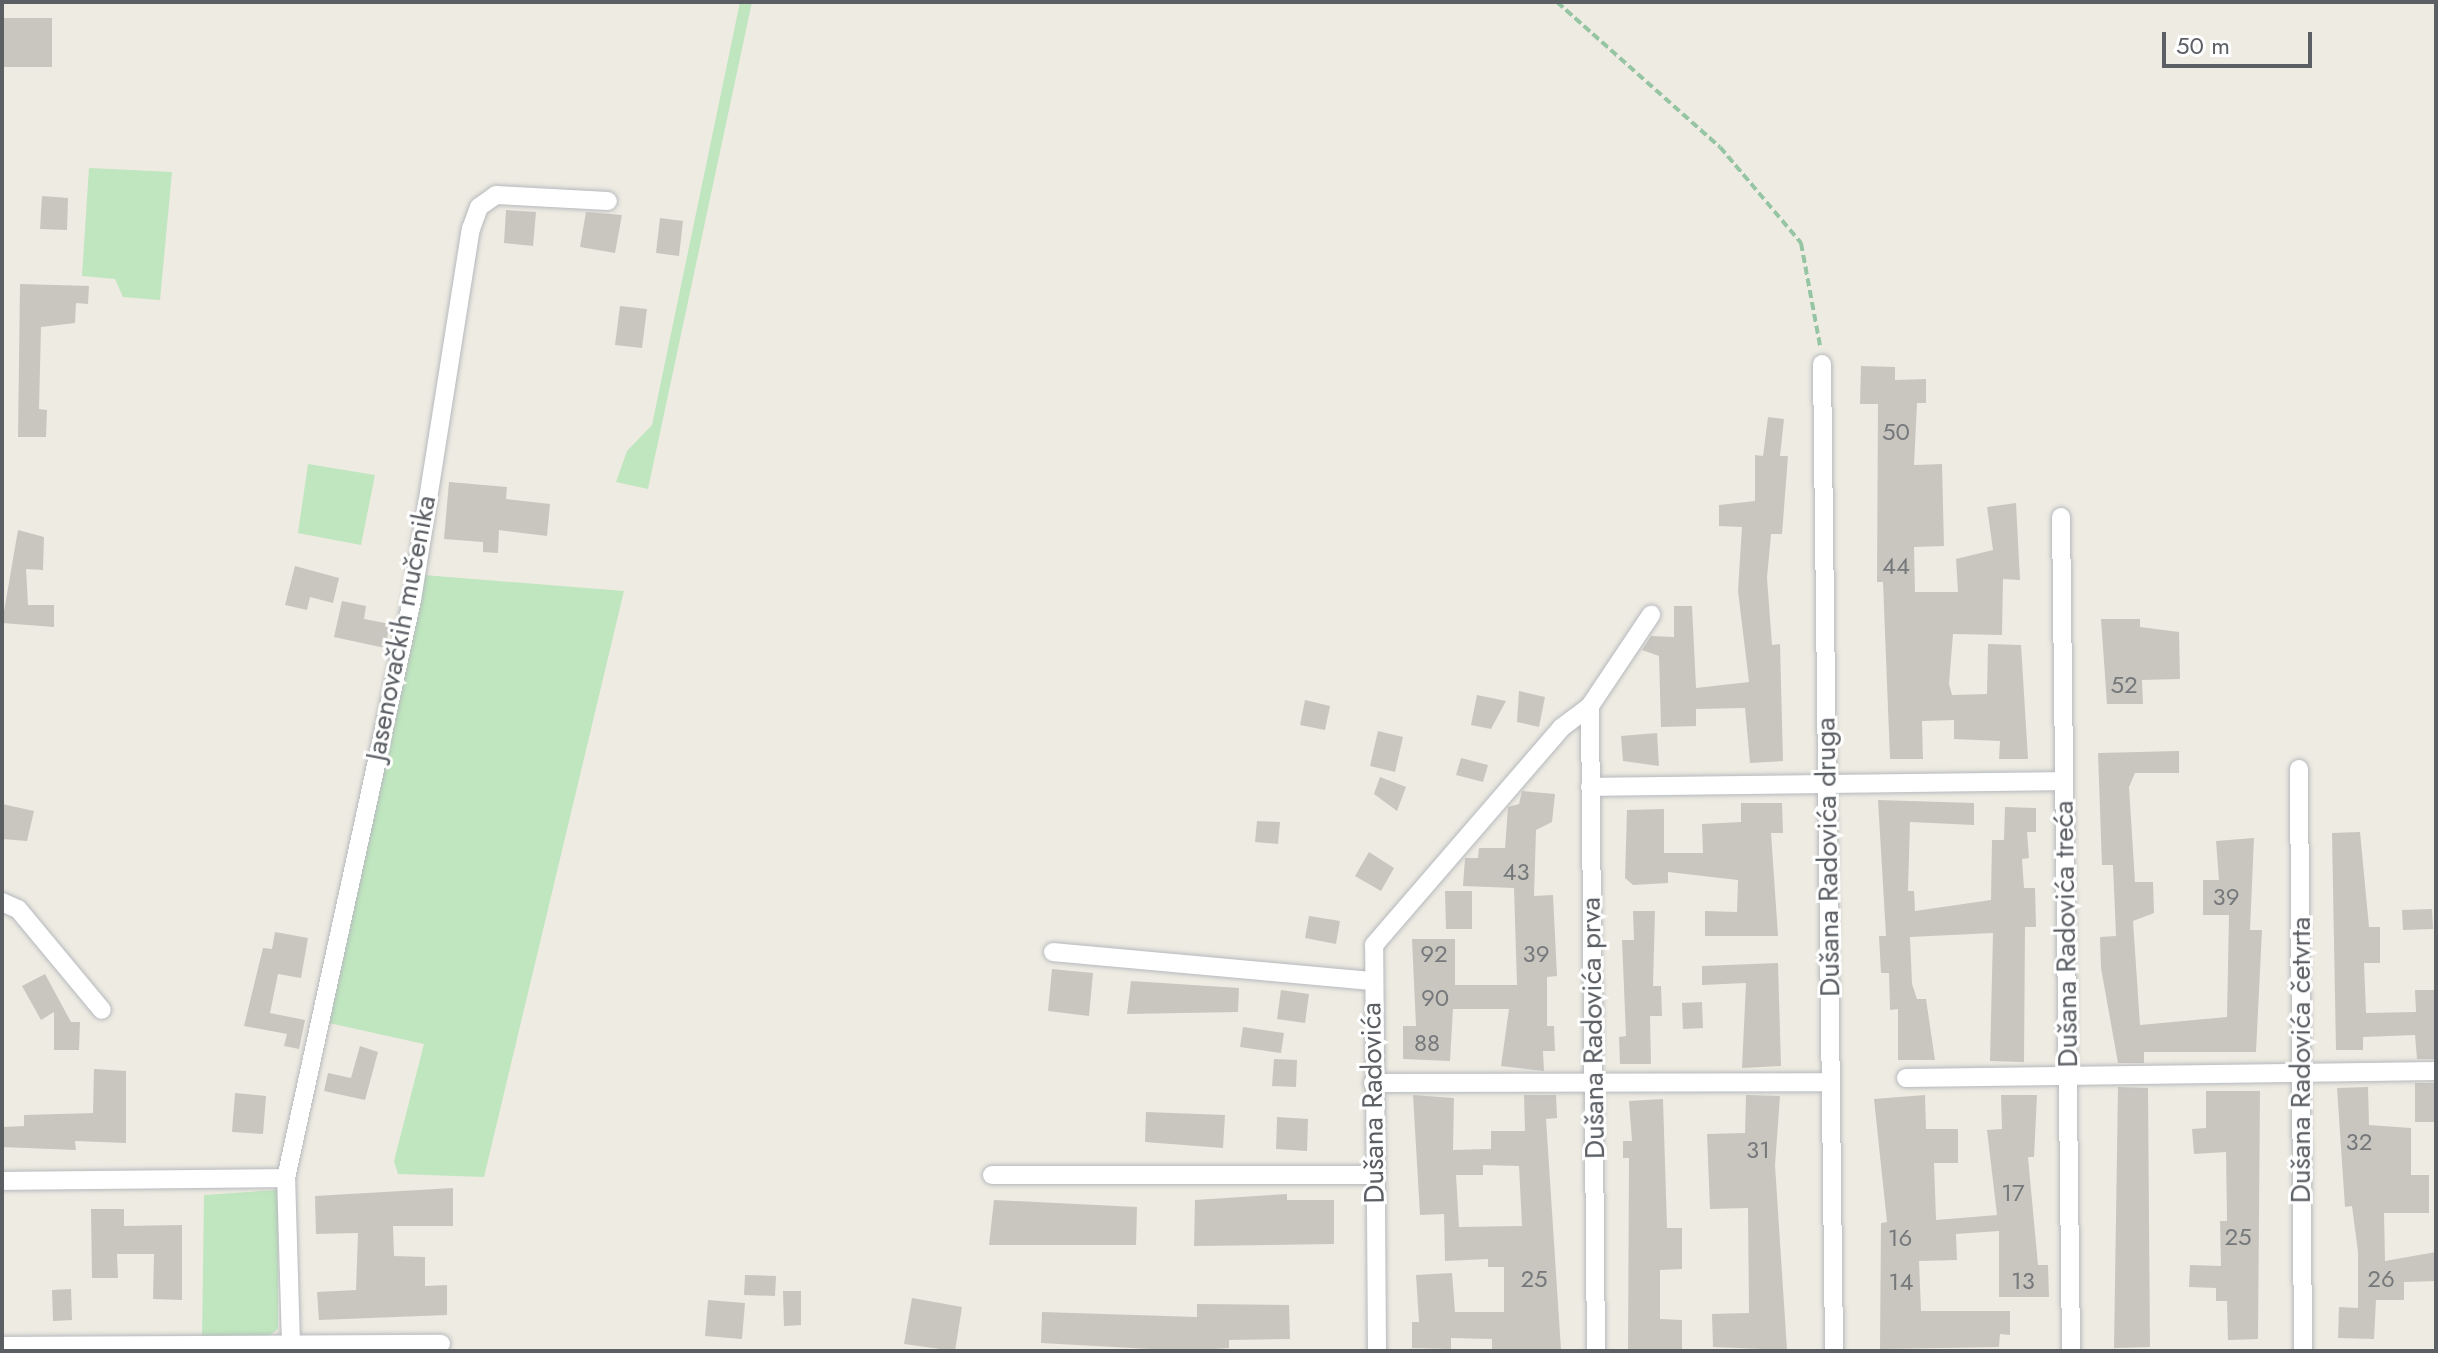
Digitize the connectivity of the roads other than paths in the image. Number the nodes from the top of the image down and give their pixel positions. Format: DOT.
graph roads {
  1 [pos="608,201"];
  2 [pos="1822,364"];
  3 [pos="2061,517"];
  4 [pos="1651,615"];
  5 [pos="1590,706"];
  6 [pos="2299,769"];
  7 [pos="2064,781"];
  8 [pos="1827,784"];
  9 [pos="1590,787"];
  10 [pos="2,902"];
  11 [pos="1053,952"];
  12 [pos="1371,981"];
  13 [pos="102,1010"];
  14 [pos="2436,1071"];
  15 [pos="2301,1072"];
  16 [pos="2068,1075"];
  17 [pos="1906,1078"];
  18 [pos="1830,1082"];
  19 [pos="1373,1083"];
  20 [pos="1593,1084"];
  21 [pos="992,1175"];
  22 [pos="1374,1175"];
  23 [pos="286,1178"];
  24 [pos="2,1181"];
  25 [pos="291,1344"];
  26 [pos="441,1344"];
  27 [pos="2,1346"];
  28 [pos="1377,1351"];
  29 [pos="1596,1351"];
  30 [pos="1834,1351"];
  31 [pos="2071,1351"];
  32 [pos="2303,1351"];
  1 -- 23 [label="street, Jasenovačkih mučenika"];
  2 -- 8 [label="street, Dušana Radovića druga"];
  3 -- 7 [label="street, Dušana Radovića treća"];
  4 -- 5 [label="street"];
  5 -- 9 [label="street, Dušana Radovića prva"];
  5 -- 12 [label="street"];
  6 -- 15 [label="street, Dušana Radovića četvrta"];
  7 -- 8 [label="street"];
  7 -- 16 [label="street, Dušana Radovića treća"];
  8 -- 9 [label="street"];
  8 -- 18 [label="street, Dušana Radovića druga"];
  9 -- 20 [label="street, Dušana Radovića prva"];
  10 -- 13 [label="street"];
  11 -- 12 [label="street, Dušana Radovića"];
  12 -- 19 [label="street, Dušana Radovića"];
  14 -- 15 [label="street"];
  15 -- 16 [label="street"];
  15 -- 32 [label="street, Dušana Radovića četvrta"];
  16 -- 17 [label="street"];
  16 -- 31 [label="street, Dušana Radovića treća"];
  18 -- 20 [label="street"];
  18 -- 30 [label="street, Dušana Radovića druga"];
  19 -- 20 [label="street"];
  19 -- 22 [label="street, Dušana Radovića"];
  20 -- 29 [label="street, Dušana Radovića prva"];
  21 -- 22 [label="street"];
  22 -- 28 [label="street, Dušana Radovića"];
  23 -- 24 [label="street"];
  23 -- 25 [label="street, Jasenovačkih mučenika"];
  25 -- 26 [label="street"];
  25 -- 27 [label="street"];
}
